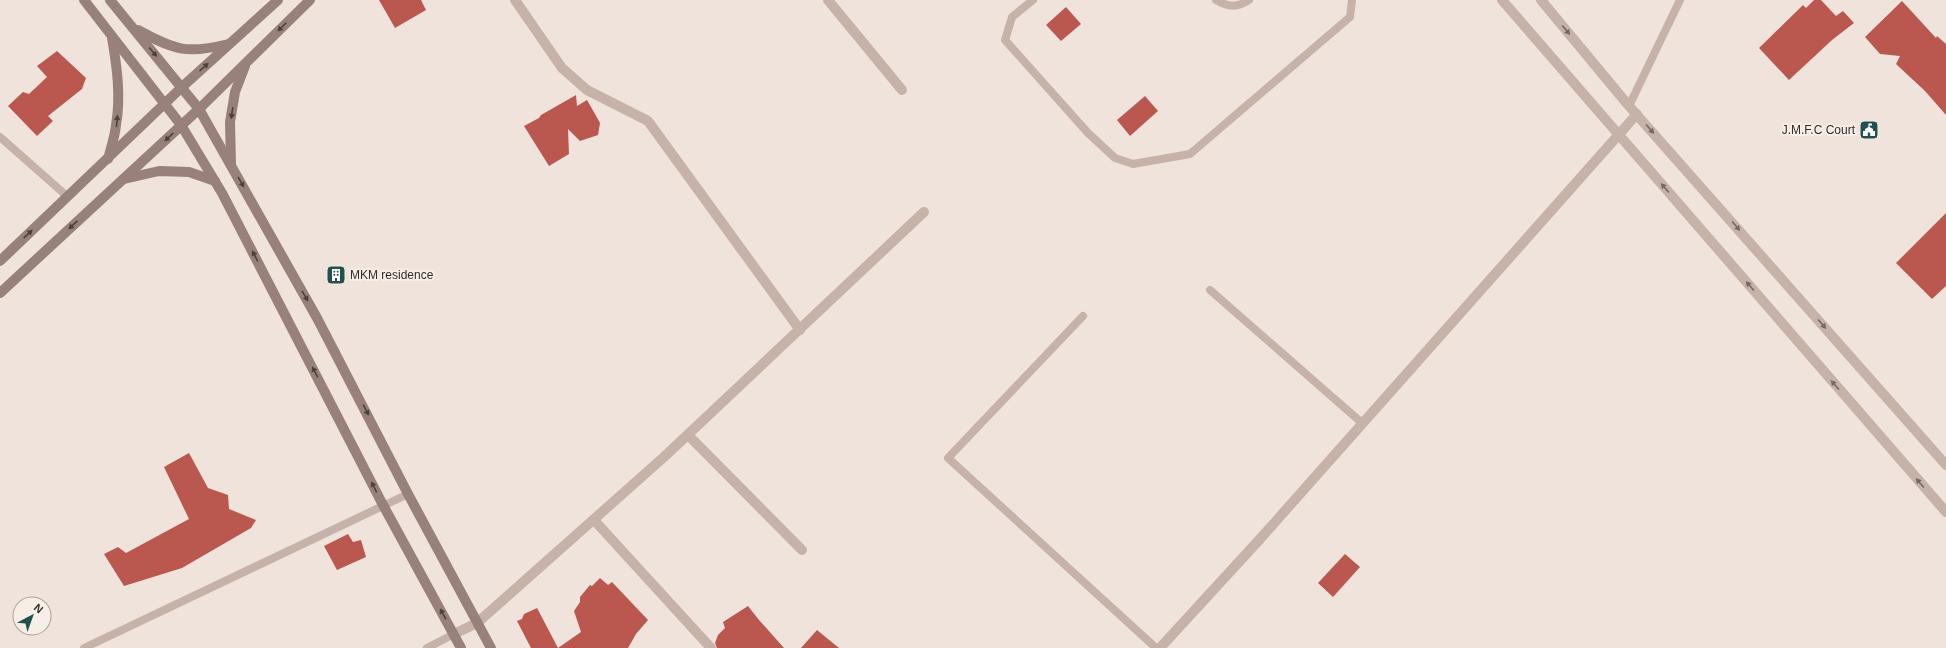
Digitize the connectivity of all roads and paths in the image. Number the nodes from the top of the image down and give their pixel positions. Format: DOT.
graph roads {
  1 [pos="84,0"];
  2 [pos="110,0"];
  3 [pos="278,0"];
  4 [pos="310,0"];
  5 [pos="515,0"];
  6 [pos="828,0"];
  7 [pos="1033,0"];
  8 [pos="1216,0"];
  9 [pos="1249,0"];
  10 [pos="1352,0"];
  11 [pos="1502,0"];
  12 [pos="1540,0"];
  13 [pos="1680,0"];
  14 [pos="133,27"];
  15 [pos="112,36"];
  16 [pos="230,44"];
  17 [pos="247,62"];
  18 [pos="182,87"];
  19 [pos="902,90"];
  20 [pos="165,104"];
  21 [pos="1629,106"];
  22 [pos="199,109"];
  23 [pos="1637,114"];
  24 [pos="181,125"];
  25 [pos="1618,134"];
  26 [pos="0,137"];
  27 [pos="108,159"];
  28 [pos="231,165"];
  29 [pos="124,179"];
  30 [pos="215,181"];
  31 [pos="68,197"];
  32 [pos="924,212"];
  33 [pos="0,261"];
  34 [pos="1210,290"];
  35 [pos="0,293"];
  36 [pos="1082,316"];
  37 [pos="800,330"];
  38 [pos="1362,423"];
  39 [pos="688,435"];
  40 [pos="1946,465"];
  41 [pos="408,494"];
  42 [pos="383,505"];
  43 [pos="1946,512"];
  44 [pos="594,520"];
  45 [pos="802,550"];
  46 [pos="477,623"];
  47 [pos="454,634"];
  48 [pos="84,648"];
  49 [pos="427,648"];
  50 [pos="461,648"];
  51 [pos="491,648"];
  52 [pos="711,648"];
  53 [pos="1156,648"];
  54 [pos="1160,648"];
  1 -- 15 [label="main road"];
  2 -- 14 [label="main road"];
  3 -- 16 [label="main road"];
  4 -- 17 [label="main road, one-way"];
  5 -- 37 [label="street"];
  6 -- 19 [label="street"];
  7 -- 10 [label="lane"];
  8 -- 9 [label="lane"];
  11 -- 25 [label="street"];
  12 -- 21 [label="street, one-way"];
  13 -- 21 [label="lane"];
  14 -- 16 [label="main road"];
  14 -- 18 [label="main road, one-way"];
  15 -- 20 [label="main road"];
  27 -- 15 [label="main road, one-way"];
  18 -- 16 [label="main road, one-way"];
  17 -- 22 [label="main road"];
  17 -- 28 [label="main road, one-way"];
  18 -- 20 [label="main road"];
  18 -- 22 [label="main road"];
  20 -- 24 [label="main road"];
  20 -- 27 [label="main road"];
  21 -- 23 [label="street"];
  22 -- 24 [label="main road"];
  22 -- 28 [label="main road"];
  23 -- 25 [label="street"];
  23 -- 40 [label="street, one-way"];
  24 -- 29 [label="main road, one-way"];
  24 -- 30 [label="main road"];
  25 -- 38 [label="street"];
  43 -- 25 [label="street, one-way"];
  26 -- 31 [label="lane"];
  27 -- 31 [label="main road"];
  28 -- 41 [label="main road, one-way"];
  29 -- 30 [label="main road"];
  29 -- 35 [label="main road, one-way"];
  42 -- 30 [label="main road, one-way"];
  33 -- 31 [label="main road, one-way"];
  32 -- 37 [label="street"];
  34 -- 38 [label="lane"];
  36 -- 53 [label="lane"];
  37 -- 39 [label="street"];
  38 -- 54 [label="street"];
  39 -- 44 [label="street"];
  39 -- 45 [label="street"];
  41 -- 42 [label="lane"];
  41 -- 46 [label="main road"];
  47 -- 42 [label="main road, one-way"];
  42 -- 48 [label="lane"];
  44 -- 46 [label="street"];
  44 -- 52 [label="street"];
  46 -- 47 [label="street"];
  46 -- 51 [label="main road"];
  47 -- 49 [label="lane"];
  47 -- 50 [label="main road"];
}
